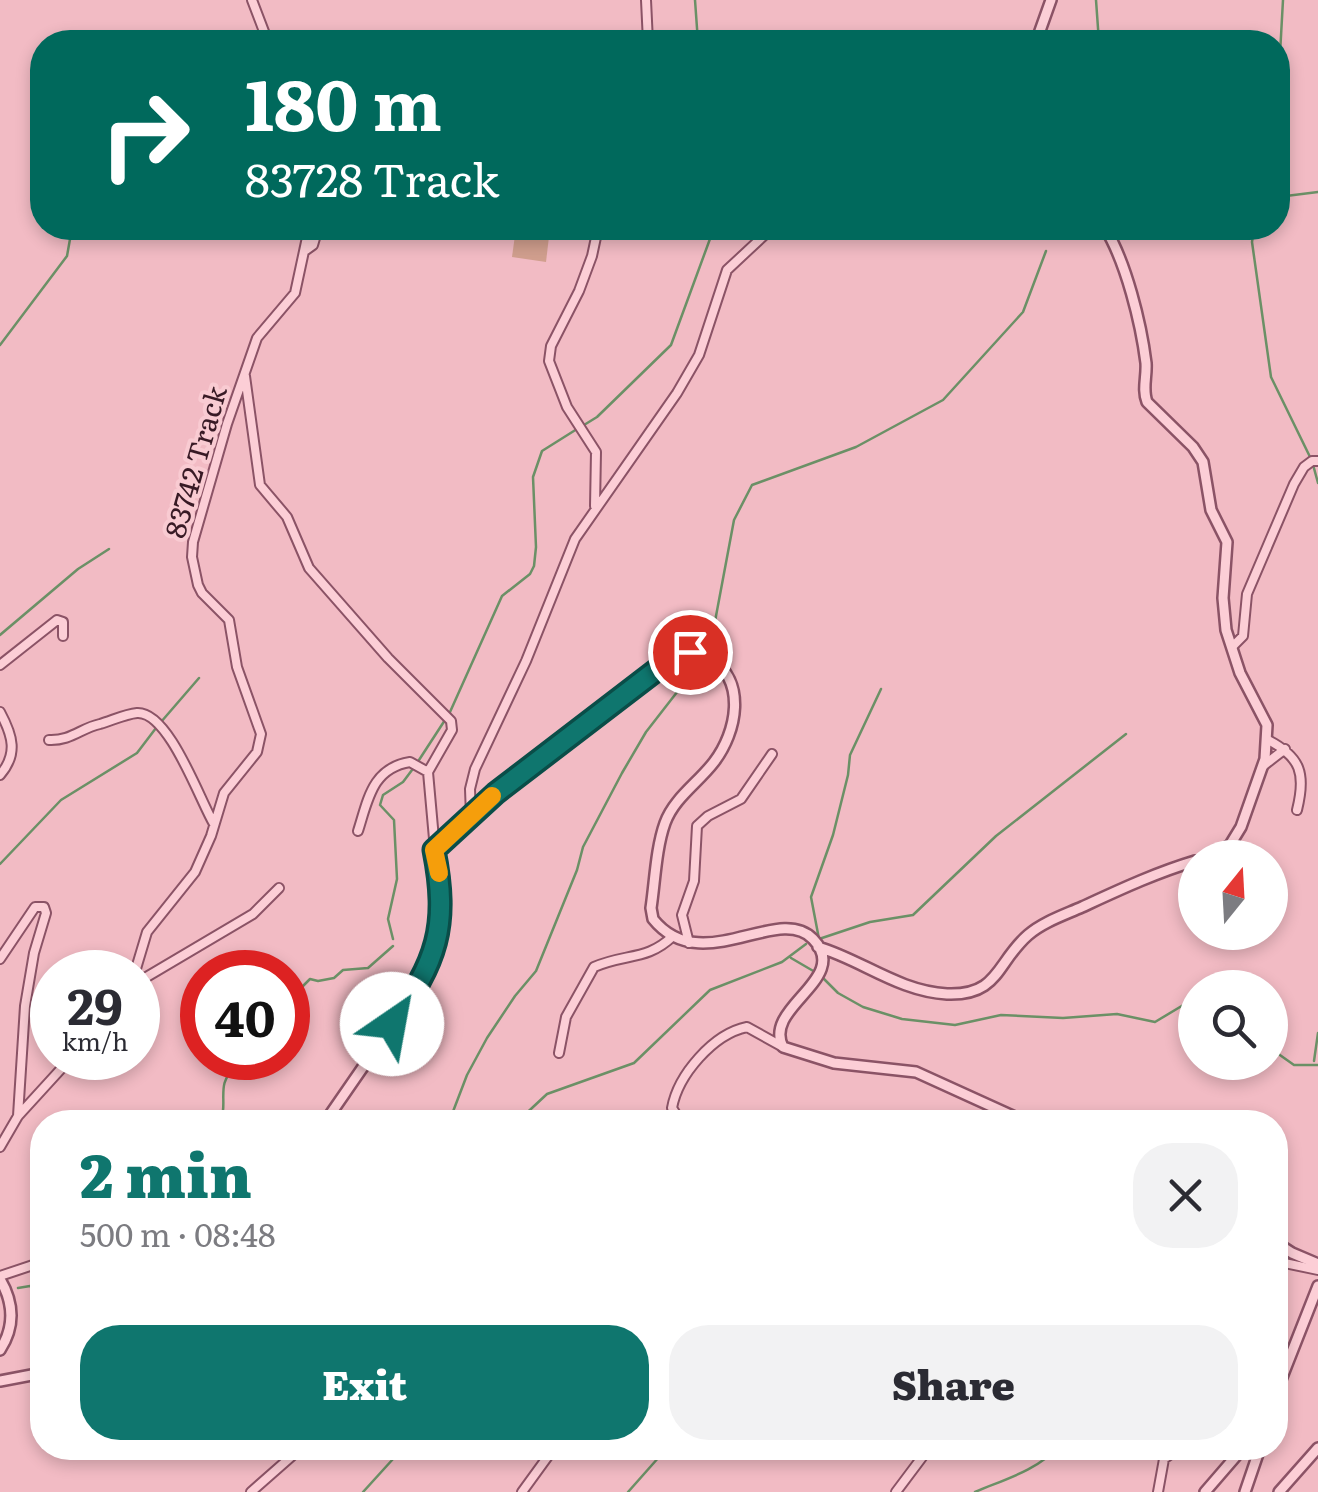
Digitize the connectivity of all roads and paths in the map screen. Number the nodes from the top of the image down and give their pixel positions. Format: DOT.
graph roads {
  1 [pos="252,0"];
  2 [pos="646,0"];
  3 [pos="1051,0"];
  4 [pos="263,30"];
  5 [pos="647,30"];
  6 [pos="1040,30"];
  7 [pos="305,240"];
  8 [pos="308,240"];
  9 [pos="314,240"];
  10 [pos="595,240"];
  11 [pos="759,240"];
  12 [pos="1113,240"];
  13 [pos="307,248"];
  14 [pos="245,376"];
  15 [pos="1318,461"];
  16 [pos="595,508"];
  17 [pos="63,636"];
  18 [pos="1232,647"];
  19 [pos="0,664"];
  20 [pos="0,712"];
  21 [pos="49,740"];
  22 [pos="1268,740"];
  23 [pos="1286,749"];
  24 [pos="772,754"];
  25 [pos="1263,766"];
  26 [pos="428,772"];
  27 [pos="0,775"];
  28 [pos="1297,810"];
  29 [pos="471,816"];
  30 [pos="214,825"];
  31 [pos="358,831"];
  32 [pos="1233,840"];
  33 [pos="434,850"];
  34 [pos="1178,867"];
  35 [pos="279,888"];
  36 [pos="672,936"];
  37 [pos="689,943"];
  38 [pos="818,948"];
  39 [pos="142,950"];
  40 [pos="0,960"];
  41 [pos="160,969"];
  42 [pos="783,1047"];
  43 [pos="559,1053"];
  44 [pos="52,1080"];
  45 [pos="333,1110"];
  46 [pos="673,1110"];
  47 [pos="1000,1110"];
  48 [pos="18,1116"];
  49 [pos="0,1148"];
  50 [pos="1288,1250"];
  51 [pos="1288,1263"];
  52 [pos="30,1267"];
  53 [pos="1318,1267"];
  54 [pos="0,1278"];
  55 [pos="1318,1286"];
  56 [pos="0,1350"];
  57 [pos="1288,1362"];
  58 [pos="30,1375"];
  59 [pos="0,1380"];
  60 [pos="1318,1448"];
  61 [pos="288,1460"];
  62 [pos="545,1460"];
  63 [pos="920,1460"];
  64 [pos="1164,1460"];
  65 [pos="1232,1460"];
  66 [pos="1256,1460"];
  67 [pos="251,1492"];
  68 [pos="522,1492"];
  69 [pos="896,1492"];
  70 [pos="1158,1492"];
  71 [pos="1204,1492"];
  72 [pos="1246,1492"];
  73 [pos="1279,1492"];
  1 -- 4 [label="street"];
  2 -- 5 [label="street"];
  3 -- 6 [label="street"];
  7 -- 13 [label="street"];
  8 -- 13 [label="street, 83742 Track"];
  9 -- 13 [label="street"];
  10 -- 16 [label="street"];
  11 -- 16 [label="street"];
  12 -- 18 [label="street"];
  13 -- 14 [label="street, 83742 Track"];
  14 -- 26 [label="street"];
  14 -- 30 [label="street, 83742 Track"];
  15 -- 18 [label="street"];
  16 -- 29 [label="street"];
  17 -- 19 [label="street"];
  18 -- 22 [label="street"];
  20 -- 27 [label="street"];
  21 -- 30 [label="street"];
  22 -- 23 [label="street"];
  22 -- 25 [label="street"];
  23 -- 25 [label="street"];
  23 -- 28 [label="street"];
  24 -- 37 [label="street"];
  25 -- 32 [label="street"];
  26 -- 31 [label="street"];
  26 -- 33 [label="street"];
  29 -- 33 [label="street"];
  29 -- 36 [label="street"];
  30 -- 39 [label="street, 83742 Track"];
  33 -- 45 [label="street"];
  34 -- 38 [label="street"];
  35 -- 41 [label="street"];
  36 -- 37 [label="street"];
  36 -- 43 [label="street"];
  37 -- 38 [label="street"];
  38 -- 42 [label="street"];
  40 -- 48 [label="street"];
  42 -- 46 [label="street"];
  42 -- 47 [label="street"];
  44 -- 48 [label="street"];
  48 -- 49 [label="street"];
  50 -- 53 [label="street"];
  51 -- 53 [label="street"];
  52 -- 54 [label="street"];
  54 -- 56 [label="street"];
  55 -- 57 [label="street"];
  58 -- 59 [label="street"];
  60 -- 73 [label="street"];
  61 -- 67 [label="street"];
  62 -- 68 [label="street"];
  63 -- 69 [label="street"];
  64 -- 70 [label="street"];
  65 -- 71 [label="street"];
  66 -- 72 [label="street"];
}
